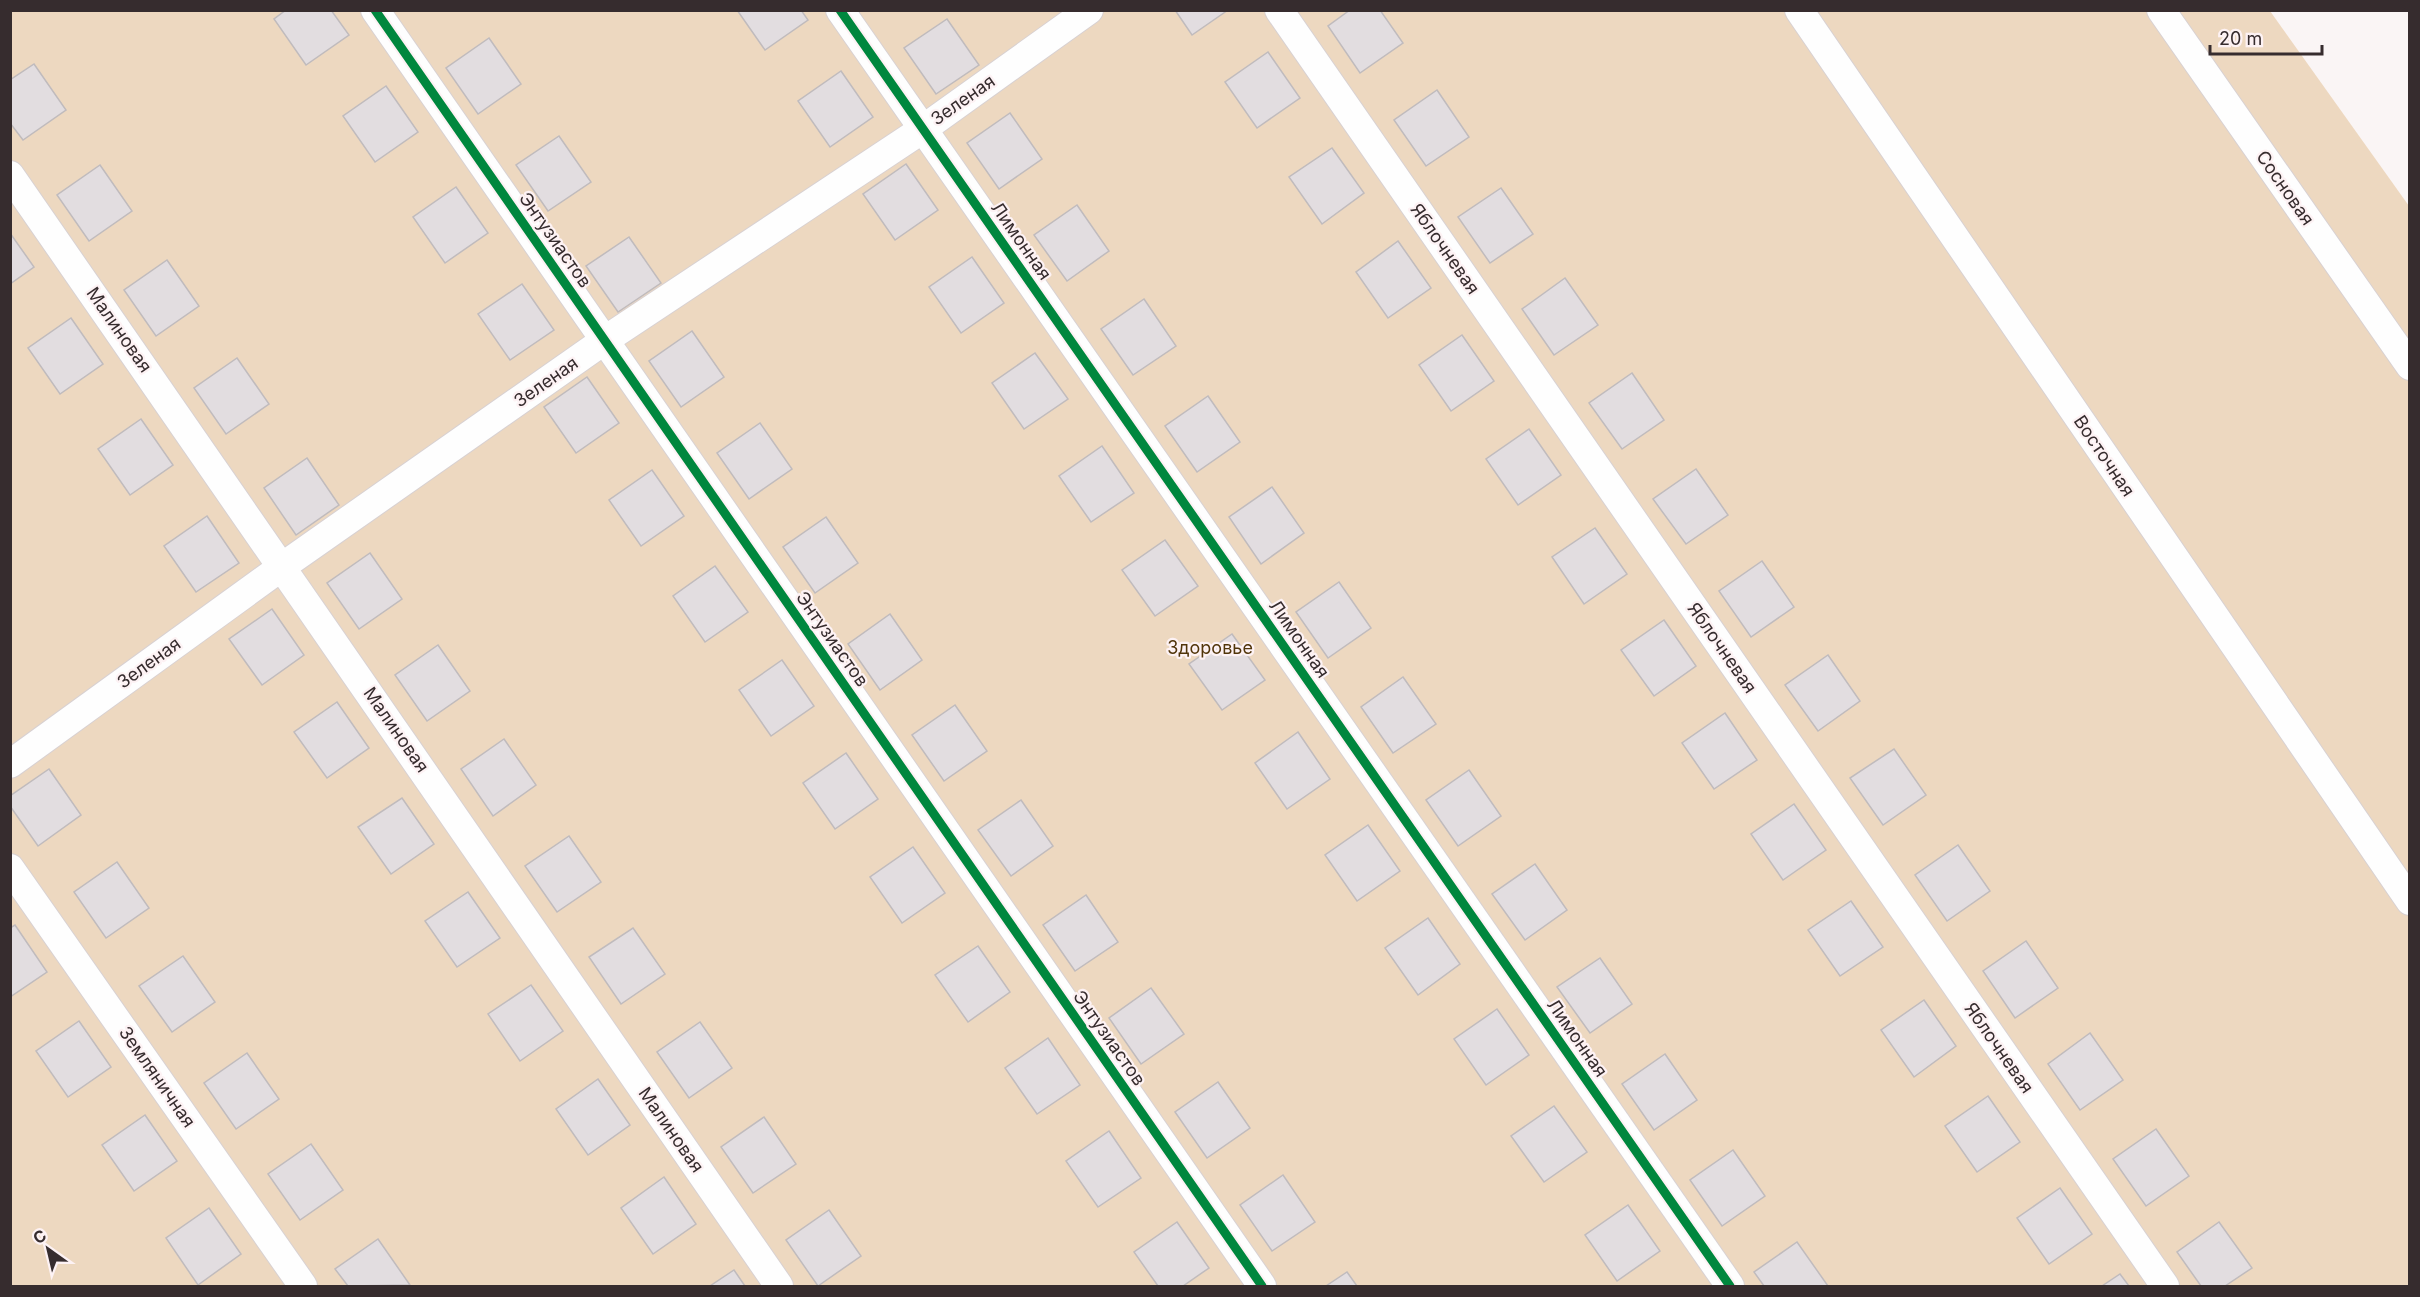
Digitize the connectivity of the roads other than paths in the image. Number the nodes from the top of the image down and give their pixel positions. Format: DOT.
graph roads {
  1 [pos="375,10"];
  2 [pos="840,10"];
  3 [pos="1089,10"];
  4 [pos="1279,10"];
  5 [pos="1798,10"];
  6 [pos="2161,10"];
  7 [pos="922,129"];
  8 [pos="10,174"];
  9 [pos="605,340"];
  10 [pos="2409,366"];
  11 [pos="283,566"];
  12 [pos="10,764"];
  13 [pos="10,868"];
  14 [pos="2409,901"];
  15 [pos="303,1287"];
  16 [pos="779,1287"];
  17 [pos="1262,1287"];
  18 [pos="1730,1287"];
  19 [pos="2165,1287"];
  1 -- 9 [label="street, Энтузиастов"];
  2 -- 7 [label="street, Лимонная"];
  3 -- 7 [label="street, Зеленая"];
  4 -- 19 [label="street, Яблочневая"];
  5 -- 14 [label="street, Восточная"];
  6 -- 10 [label="street, Сосновая"];
  7 -- 9 [label="street, Зеленая"];
  7 -- 18 [label="street, Лимонная"];
  8 -- 11 [label="street, Малиновая"];
  9 -- 11 [label="street, Зеленая"];
  9 -- 17 [label="street, Энтузиастов"];
  11 -- 12 [label="street, Зеленая"];
  11 -- 16 [label="street, Малиновая"];
  13 -- 15 [label="street, Земляничная"];
}
